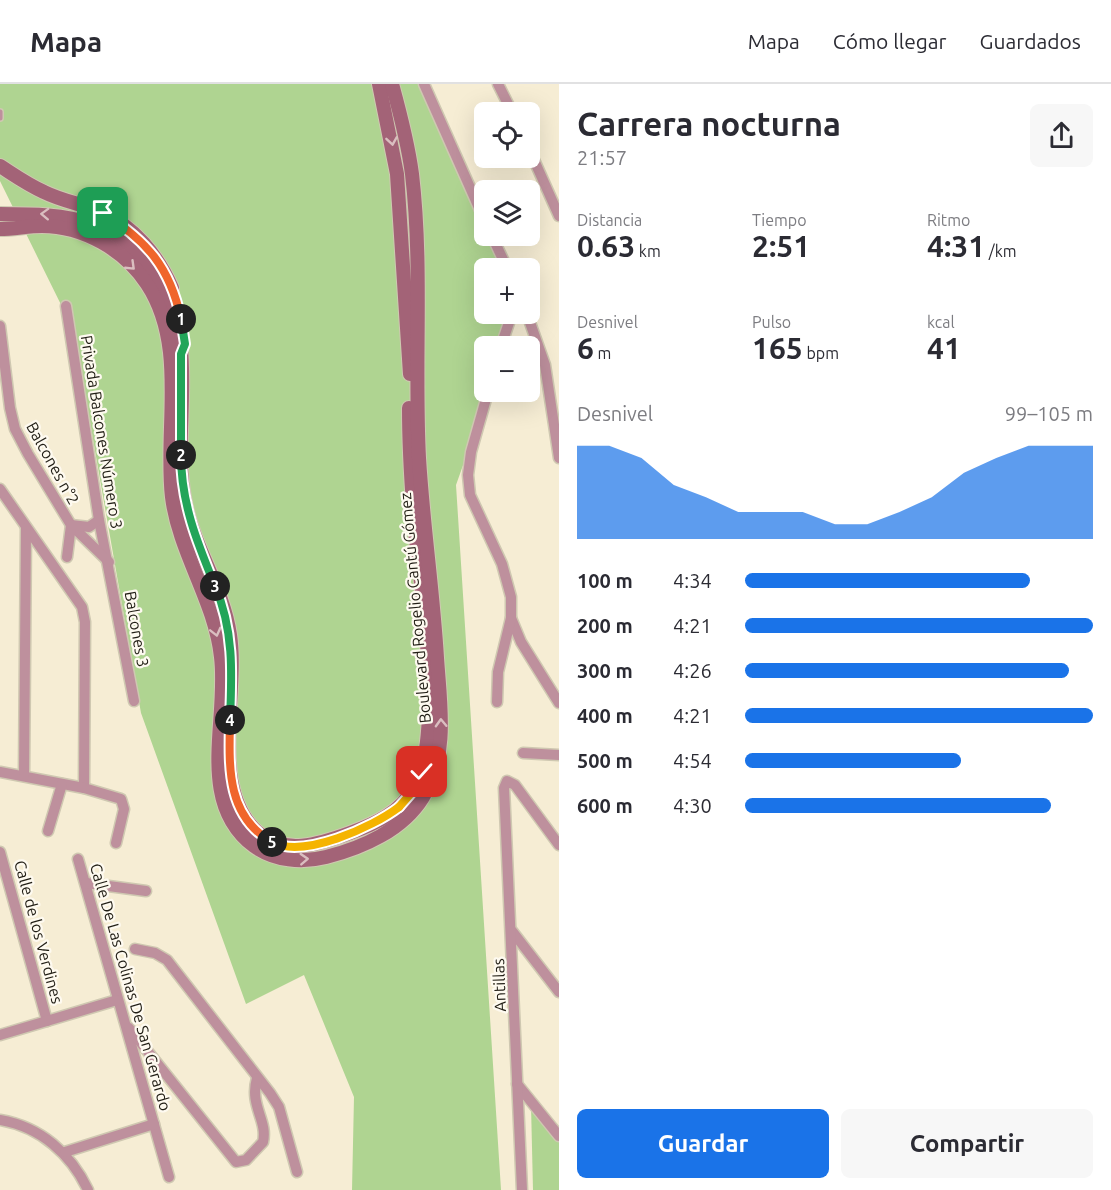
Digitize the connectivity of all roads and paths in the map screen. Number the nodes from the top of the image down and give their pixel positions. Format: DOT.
graph roads {
  1 [pos="379,84"];
  2 [pos="392,84"];
  3 [pos="424,84"];
  4 [pos="498,84"];
  5 [pos="507,102"];
  6 [pos="0,112"];
  7 [pos="0,118"];
  8 [pos="0,166"];
  9 [pos="538,168"];
  10 [pos="474,196"];
  11 [pos="0,213"];
  12 [pos="559,216"];
  13 [pos="60,228"];
  14 [pos="0,230"];
  15 [pos="0,238"];
  16 [pos="66,306"];
  17 [pos="530,324"];
  18 [pos="0,326"];
  19 [pos="181,354"];
  20 [pos="4,394"];
  21 [pos="485,402"];
  22 [pos="5,408"];
  23 [pos="559,453"];
  24 [pos="0,489"];
  25 [pos="99,520"];
  26 [pos="71,525"];
  27 [pos="26,528"];
  28 [pos="67,556"];
  29 [pos="109,562"];
  30 [pos="511,618"];
  31 [pos="134,701"];
  32 [pos="497,702"];
  33 [pos="559,703"];
  34 [pos="523,753"];
  35 [pos="559,755"];
  36 [pos="0,772"];
  37 [pos="24,776"];
  38 [pos="62,784"];
  39 [pos="84,788"];
  40 [pos="48,831"];
  41 [pos="116,843"];
  42 [pos="559,845"];
  43 [pos="0,852"];
  44 [pos="78,859"];
  45 [pos="86,883"];
  46 [pos="146,891"];
  47 [pos="512,931"];
  48 [pos="135,949"];
  49 [pos="559,992"];
  50 [pos="117,1000"];
  51 [pos="48,1021"];
  52 [pos="124,1022"];
  53 [pos="0,1035"];
  54 [pos="257,1078"];
  55 [pos="517,1083"];
  56 [pos="0,1120"];
  57 [pos="154,1124"];
  58 [pos="559,1136"];
  59 [pos="65,1152"];
  60 [pos="297,1172"];
  61 [pos="169,1177"];
  62 [pos="88,1190"];
  63 [pos="522,1190"];
  1 -- 19 [label="main road, Boulevard Rogelio Cantú Gómez, one-way"];
  13 -- 2 [label="main road, Boulevard Rogelio Cantú Gómez, one-way"];
  3 -- 10 [label="street"];
  4 -- 5 [label="street"];
  6 -- 7 [label="lane"];
  8 -- 19 [label="main road"];
  9 -- 12 [label="street"];
  19 -- 11 [label="main road, Boulevard Rogelio Cantú Gómez, one-way"];
  13 -- 14 [label="main road, Boulevard Rogelio Cantú Gómez"];
  13 -- 15 [label="main road"];
  16 -- 25 [label="street, Privada Balcones Número 3"];
  17 -- 23 [label="street"];
  18 -- 20 [label="street, Balcones n°2"];
  20 -- 22 [label="street, Balcones n°2"];
  21 -- 30 [label="street"];
  22 -- 26 [label="street, Balcones n°2"];
  24 -- 27 [label="street"];
  25 -- 26 [label="street"];
  25 -- 29 [label="street, Privada Balcones Número 3"];
  26 -- 28 [label="street"];
  26 -- 29 [label="street, Balcones n°2"];
  27 -- 37 [label="street"];
  27 -- 39 [label="street"];
  29 -- 31 [label="street, Balcones 3"];
  30 -- 32 [label="street"];
  30 -- 33 [label="street"];
  34 -- 35 [label="street"];
  36 -- 37 [label="street"];
  37 -- 38 [label="street"];
  38 -- 39 [label="street"];
  38 -- 40 [label="street"];
  39 -- 41 [label="street"];
  42 -- 47 [label="street, Antillas"];
  43 -- 51 [label="street, Calle de los Verdines"];
  44 -- 45 [label="street, Calle De Las Colinas De San Gerardo"];
  45 -- 46 [label="street"];
  45 -- 50 [label="street, Calle De Las Colinas De San Gerardo"];
  47 -- 49 [label="street"];
  47 -- 55 [label="street, Antillas"];
  48 -- 54 [label="street"];
  50 -- 51 [label="street"];
  50 -- 52 [label="street, Calle De Las Colinas De San Gerardo"];
  51 -- 53 [label="street"];
  52 -- 54 [label="street"];
  52 -- 57 [label="street, Calle De Las Colinas De San Gerardo"];
  54 -- 60 [label="street"];
  55 -- 58 [label="street"];
  55 -- 63 [label="street, Antillas"];
  56 -- 59 [label="street"];
  57 -- 59 [label="street"];
  57 -- 61 [label="street, Calle De Las Colinas De San Gerardo"];
  59 -- 62 [label="street"];
}
